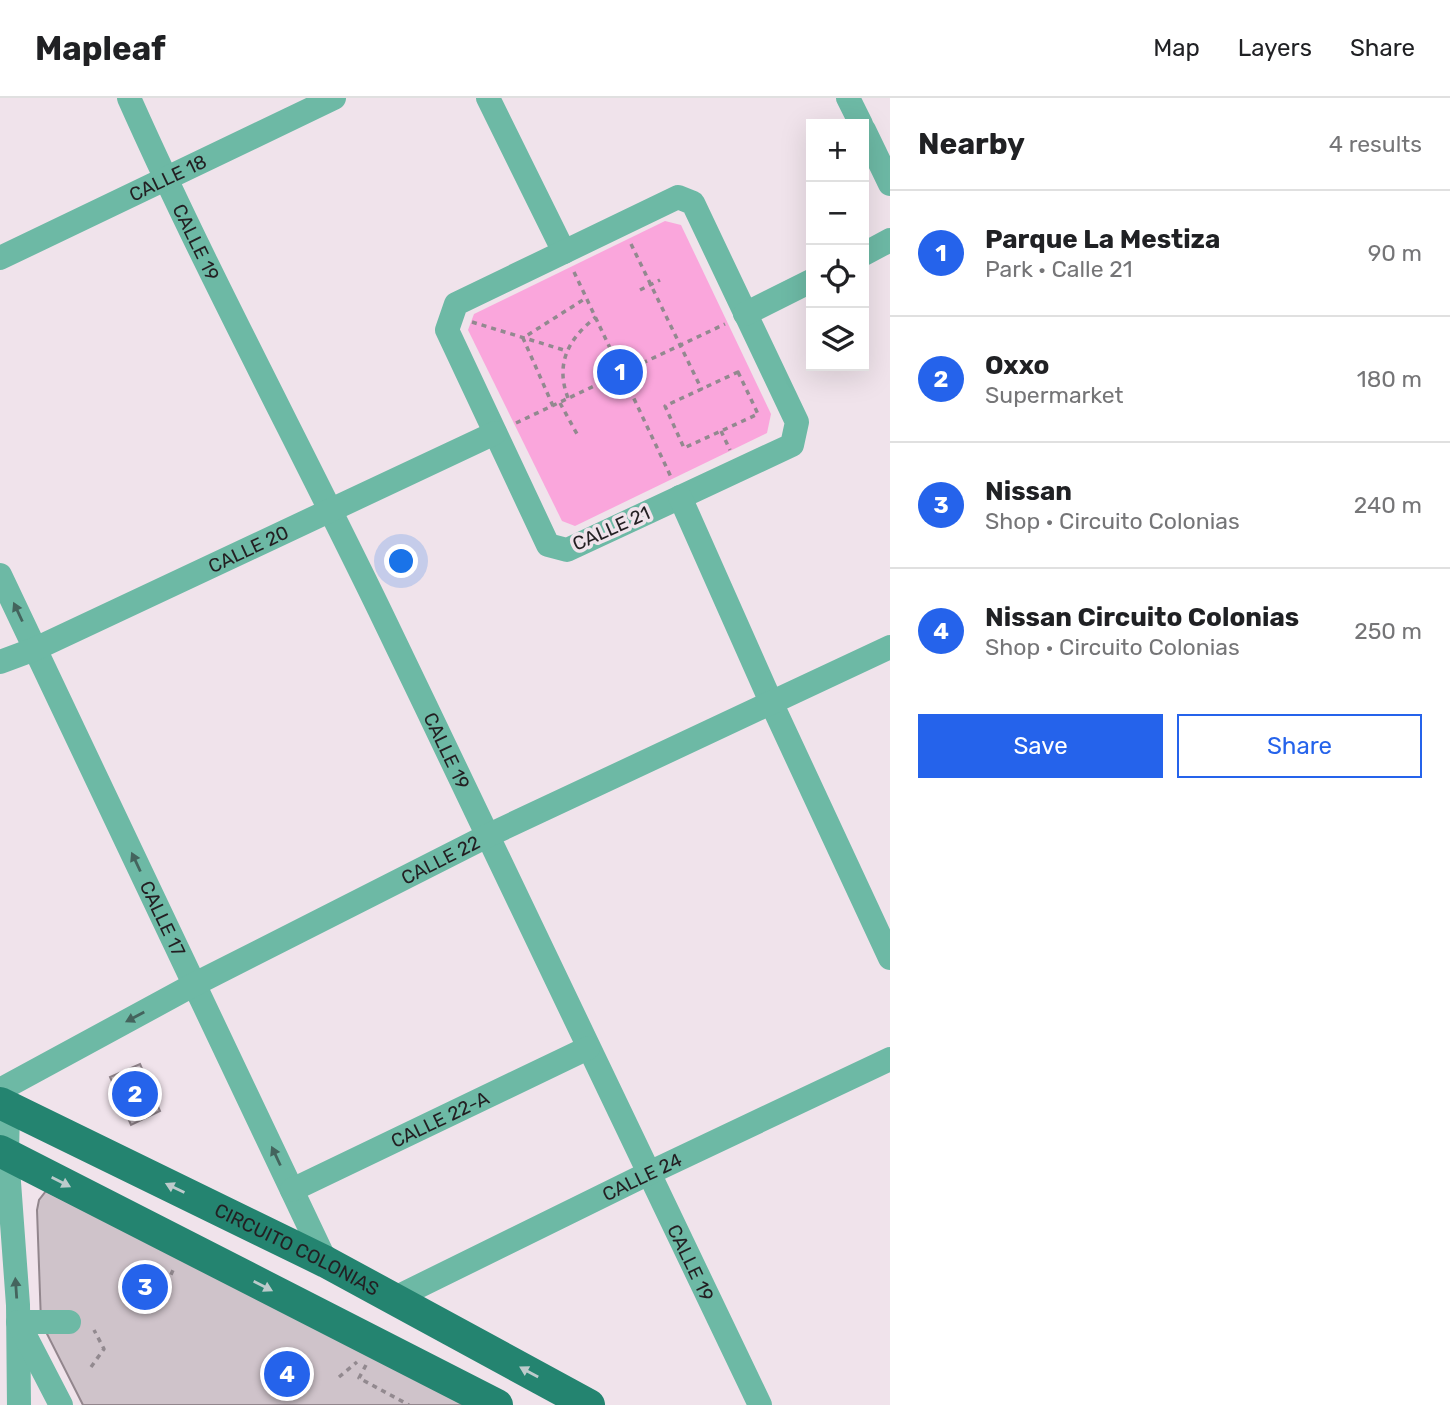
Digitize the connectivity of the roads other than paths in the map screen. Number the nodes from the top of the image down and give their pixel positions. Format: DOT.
graph roads {
  1 [pos="129,98"];
  2 [pos="334,98"];
  3 [pos="488,98"];
  4 [pos="848,98"];
  5 [pos="858,119"];
  6 [pos="869,140"];
  7 [pos="165,179"];
  8 [pos="890,184"];
  9 [pos="890,240"];
  10 [pos="869,251"];
  11 [pos="0,258"];
  12 [pos="567,258"];
  13 [pos="806,284"];
  14 [pos="746,314"];
  15 [pos="495,433"];
  16 [pos="677,490"];
  17 [pos="331,509"];
  18 [pos="0,575"];
  19 [pos="890,647"];
  20 [pos="35,649"];
  21 [pos="0,662"];
  22 [pos="771,702"];
  23 [pos="489,835"];
  24 [pos="890,958"];
  25 [pos="195,984"];
  26 [pos="588,1048"];
  27 [pos="890,1059"];
  28 [pos="3,1100"];
  29 [pos="4,1153"];
  30 [pos="647,1174"];
  31 [pos="292,1190"];
  32 [pos="326,1262"];
  33 [pos="395,1298"];
  34 [pos="18,1322"];
  35 [pos="69,1322"];
  36 [pos="19,1405"];
  37 [pos="61,1405"];
  38 [pos="497,1405"];
  39 [pos="589,1405"];
  40 [pos="760,1405"];
  1 -- 7 [label="street, CALLE 19"];
  2 -- 7 [label="street, CALLE 18"];
  3 -- 12 [label="street"];
  4 -- 5 [label="street"];
  6 -- 8 [label="street"];
  7 -- 11 [label="street, CALLE 18"];
  7 -- 17 [label="street, CALLE 19"];
  9 -- 10 [label="street"];
  12 -- 14 [label="street"];
  12 -- 15 [label="street, CALLE 21"];
  13 -- 14 [label="street"];
  14 -- 16 [label="street"];
  15 -- 16 [label="street, CALLE 21"];
  15 -- 17 [label="street, CALLE 20"];
  16 -- 22 [label="street"];
  17 -- 20 [label="street, CALLE 20"];
  17 -- 23 [label="street, CALLE 19"];
  20 -- 18 [label="street, CALLE 17, one-way"];
  19 -- 22 [label="street, CALLE 22"];
  20 -- 21 [label="street, CALLE 20"];
  25 -- 20 [label="street, CALLE 17, one-way"];
  22 -- 23 [label="street, CALLE 22"];
  22 -- 24 [label="street"];
  23 -- 25 [label="street, CALLE 22"];
  23 -- 26 [label="street, CALLE 19"];
  25 -- 28 [label="street, CALLE 22, one-way"];
  31 -- 25 [label="street, CALLE 17, one-way"];
  26 -- 30 [label="street, CALLE 19"];
  26 -- 31 [label="street, CALLE 22-A"];
  27 -- 30 [label="street, CALLE 24"];
  28 -- 29 [label="street"];
  32 -- 28 [label="main road, CIRCUITO COLONIAS, one-way"];
  34 -- 29 [label="street, one-way"];
  29 -- 38 [label="main road, one-way"];
  30 -- 33 [label="street, CALLE 24"];
  30 -- 40 [label="street, CALLE 19"];
  31 -- 32 [label="street, CALLE 17"];
  32 -- 33 [label="main road, CIRCUITO COLONIAS"];
  39 -- 33 [label="main road, CIRCUITO COLONIAS, one-way"];
  34 -- 35 [label="street"];
  34 -- 36 [label="street"];
  34 -- 37 [label="street"];
}
